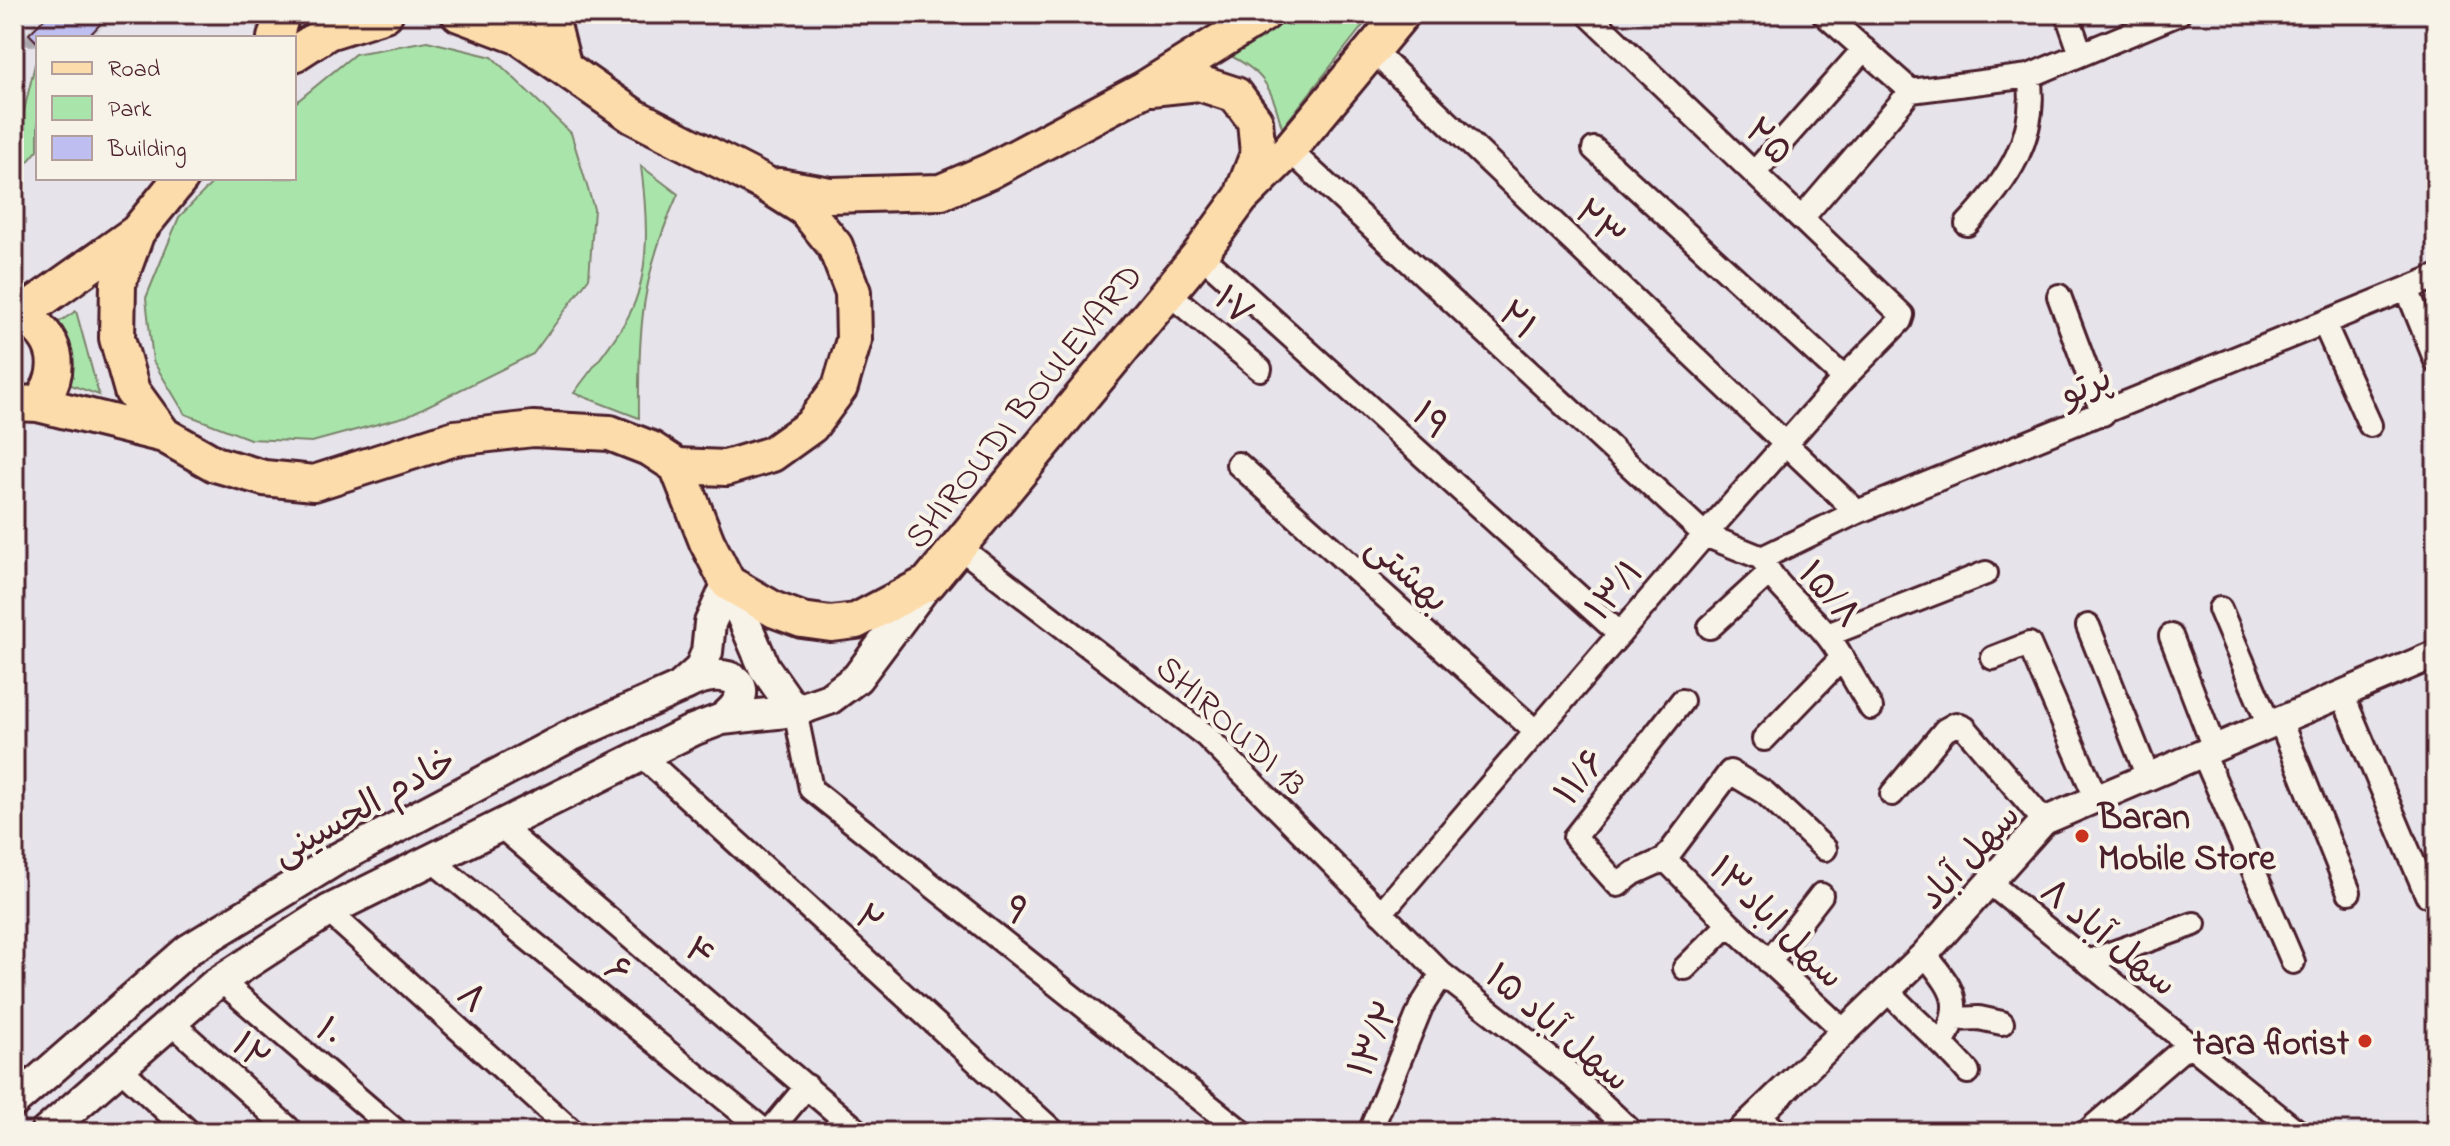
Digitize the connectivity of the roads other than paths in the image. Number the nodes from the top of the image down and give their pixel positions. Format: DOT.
graph roads {
  1 [pos="282,14"];
  2 [pos="385,14"];
  3 [pos="459,14"];
  4 [pos="550,14"];
  5 [pos="1264,14"];
  6 [pos="1402,14"];
  7 [pos="1824,14"];
  8 [pos="2067,14"];
  9 [pos="2178,14"];
  10 [pos="1590,16"];
  11 [pos="276,36"];
  12 [pos="1371,49"];
  13 [pos="1864,49"];
  14 [pos="296,53"];
  15 [pos="2081,54"];
  16 [pos="563,64"];
  17 [pos="2029,76"];
  18 [pos="1144,89"];
  19 [pos="1911,91"];
  20 [pos="1594,149"];
  21 [pos="1289,150"];
  22 [pos="1755,172"];
  23 [pos="179,180"];
  24 [pos="764,183"];
  25 [pos="1241,198"];
  26 [pos="1802,218"];
  27 [pos="1967,224"];
  28 [pos="137,232"];
  29 [pos="1200,254"];
  30 [pos="2436,277"];
  31 [pos="2407,289"];
  32 [pos="1166,291"];
  33 [pos="2059,296"];
  34 [pos="1902,315"];
  35 [pos="17,318"];
  36 [pos="2324,323"];
  37 [pos="2436,361"];
  38 [pos="1260,369"];
  39 [pos="1844,378"];
  40 [pos="26,403"];
  41 [pos="2103,414"];
  42 [pos="2370,425"];
  43 [pos="164,435"];
  44 [pos="1785,446"];
  45 [pos="1238,464"];
  46 [pos="677,466"];
  47 [pos="1857,512"];
  48 [pos="1705,535"];
  49 [pos="959,547"];
  50 [pos="1766,565"];
  51 [pos="1986,573"];
  52 [pos="728,583"];
  53 [pos="928,583"];
  54 [pos="2220,609"];
  55 [pos="2088,626"];
  56 [pos="1710,627"];
  57 [pos="1620,634"];
  58 [pos="1830,634"];
  59 [pos="2171,636"];
  60 [pos="2436,654"];
  61 [pos="1842,658"];
  62 [pos="1993,658"];
  63 [pos="679,688"];
  64 [pos="2342,694"];
  65 [pos="1682,701"];
  66 [pos="1871,708"];
  67 [pos="795,711"];
  68 [pos="722,719"];
  69 [pos="2274,723"];
  70 [pos="1534,730"];
  71 [pos="1764,739"];
  72 [pos="2209,751"];
  73 [pos="640,754"];
  74 [pos="2148,777"];
  75 [pos="1892,794"];
  76 [pos="2097,800"];
  77 [pos="2044,821"];
  78 [pos="498,824"];
  79 [pos="1825,849"];
  80 [pos="429,858"];
  81 [pos="1665,859"];
  82 [pos="1991,884"];
  83 [pos="2349,892"];
  84 [pos="1821,895"];
  85 [pos="2427,895"];
  86 [pos="328,911"];
  87 [pos="1381,913"];
  88 [pos="1729,924"];
  89 [pos="2194,924"];
  90 [pos="1925,954"];
  91 [pos="1769,962"];
  92 [pos="2087,962"];
  93 [pos="2293,962"];
  94 [pos="1685,968"];
  95 [pos="1442,974"];
  96 [pos="221,981"];
  97 [pos="1887,990"];
  98 [pos="1955,1019"];
  99 [pos="171,1022"];
  100 [pos="2002,1023"];
  101 [pos="1844,1031"];
  102 [pos="1943,1043"];
  103 [pos="2189,1044"];
  104 [pos="120,1068"];
  105 [pos="1968,1072"];
  106 [pos="807,1086"];
  107 [pos="14,1102"];
  108 [pos="1749,1124"];
  109 [pos="288,1128"];
  110 [pos="46,1132"];
  111 [pos="189,1132"];
  112 [pos="397,1132"];
  113 [pos="573,1132"];
  114 [pos="768,1132"];
  115 [pos="859,1132"];
  116 [pos="1054,1132"];
  117 [pos="1242,1132"];
  118 [pos="1370,1132"];
  119 [pos="1632,1132"];
  120 [pos="1778,1132"];
  121 [pos="2087,1132"];
  122 [pos="2298,1132"];
  1 -- 11 [label="main road"];
  2 -- 14 [label="main road"];
  3 -- 16 [label="main road"];
  4 -- 16 [label="main road"];
  5 -- 18 [label="main road"];
  6 -- 12 [label="main road, SHIROUDI BOULEVARD"];
  7 -- 13 [label="street"];
  8 -- 15 [label="street"];
  9 -- 15 [label="street"];
  10 -- 22 [label="street, ۲۵"];
  12 -- 21 [label="main road, SHIROUDI BOULEVARD"];
  12 -- 44 [label="street, ۲۳"];
  13 -- 19 [label="street"];
  13 -- 22 [label="street"];
  15 -- 17 [label="street"];
  16 -- 24 [label="main road"];
  17 -- 19 [label="street"];
  17 -- 27 [label="street"];
  18 -- 24 [label="main road"];
  18 -- 25 [label="main road"];
  19 -- 26 [label="street"];
  20 -- 39 [label="street"];
  21 -- 25 [label="main road, SHIROUDI BOULEVARD"];
  21 -- 48 [label="street, ۲۱"];
  22 -- 26 [label="street, ۲۵"];
  23 -- 28 [label="main road"];
  24 -- 46 [label="main road"];
  25 -- 29 [label="main road, SHIROUDI BOULEVARD"];
  26 -- 34 [label="street, ۲۵"];
  28 -- 35 [label="main road"];
  28 -- 43 [label="main road"];
  29 -- 32 [label="main road, SHIROUDI BOULEVARD"];
  29 -- 57 [label="street, ۱۹"];
  30 -- 31 [label="street, پرتو"];
  31 -- 36 [label="street, پرتو"];
  31 -- 37 [label="street"];
  32 -- 38 [label="street, ۱۷"];
  32 -- 49 [label="main road, SHIROUDI BOULEVARD"];
  33 -- 41 [label="street"];
  34 -- 39 [label="street, ۱۳/۱"];
  35 -- 40 [label="main road"];
  36 -- 41 [label="street, پرتو"];
  36 -- 42 [label="street"];
  39 -- 44 [label="street, ۱۳/۱"];
  40 -- 43 [label="main road"];
  41 -- 47 [label="street, پرتو"];
  43 -- 46 [label="main road"];
  44 -- 47 [label="street, ۲۳"];
  44 -- 48 [label="street, ۱۳/۱"];
  45 -- 70 [label="street, بهشتی"];
  46 -- 52 [label="main road"];
  47 -- 50 [label="street, پرتو"];
  48 -- 50 [label="street"];
  48 -- 57 [label="street, ۱۳/۱"];
  49 -- 53 [label="main road, SHIROUDI BOULEVARD"];
  49 -- 87 [label="street, SHIROUDI 13"];
  50 -- 56 [label="street, پرتو"];
  50 -- 58 [label="street, ۱۵/۸"];
  51 -- 58 [label="street"];
  52 -- 53 [label="main road, SHIROUDI BOULEVARD"];
  52 -- 63 [label="main road, خادم الحسینی"];
  52 -- 67 [label="main road"];
  53 -- 67 [label="main road, خادم الحسینی"];
  54 -- 69 [label="street"];
  55 -- 74 [label="street"];
  57 -- 70 [label="street, ۱۳/۱"];
  58 -- 61 [label="street, ۱۵/۸"];
  59 -- 72 [label="street"];
  60 -- 64 [label="street, سهل آباد"];
  61 -- 66 [label="street"];
  61 -- 71 [label="street, ۱۵/۸"];
  62 -- 76 [label="street"];
  63 -- 68 [label="main road"];
  63 -- 107 [label="main road, خادم الحسینی"];
  64 -- 69 [label="street, سهل آباد"];
  64 -- 85 [label="street"];
  65 -- 81 [label="street, ۱۱/۶"];
  67 -- 68 [label="main road, خادم الحسینی"];
  67 -- 117 [label="street, ۹"];
  68 -- 73 [label="main road, خادم الحسینی"];
  69 -- 72 [label="street, سهل آباد"];
  69 -- 83 [label="street"];
  70 -- 87 [label="street, ۱۳/۱"];
  72 -- 74 [label="street, سهل آباد"];
  72 -- 93 [label="street"];
  73 -- 78 [label="main road, خادم الحسینی"];
  73 -- 116 [label="street, ۲"];
  74 -- 76 [label="street, سهل آباد"];
  75 -- 77 [label="street"];
  76 -- 77 [label="street, سهل آباد"];
  77 -- 82 [label="street, سهل آباد"];
  78 -- 80 [label="main road, خادم الحسینی"];
  78 -- 106 [label="street, ۴"];
  79 -- 81 [label="street"];
  80 -- 86 [label="main road, خادم الحسینی"];
  80 -- 114 [label="street, ۶"];
  81 -- 88 [label="street, سهل اباد۱۳"];
  82 -- 90 [label="street, سهل آباد"];
  82 -- 92 [label="street, سهل آباد ۸"];
  84 -- 91 [label="street"];
  86 -- 96 [label="main road, خادم الحسینی"];
  86 -- 113 [label="street, ۸"];
  87 -- 95 [label="street, SHIROUDI 13"];
  88 -- 91 [label="street, سهل اباد۱۳"];
  88 -- 94 [label="street"];
  89 -- 92 [label="street"];
  90 -- 97 [label="street, سهل آباد"];
  90 -- 98 [label="street"];
  91 -- 101 [label="street, سهل اباد۱۳"];
  92 -- 103 [label="street, سهل آباد ۸"];
  95 -- 118 [label="street, ۱۳/۲"];
  95 -- 119 [label="street, سهل آباد ۱۵"];
  96 -- 99 [label="main road, خادم الحسینی"];
  96 -- 112 [label="street, ۱۰"];
  97 -- 101 [label="street, سهل آباد"];
  97 -- 102 [label="street"];
  98 -- 100 [label="street"];
  98 -- 102 [label="street"];
  99 -- 104 [label="main road, خادم الحسینی"];
  99 -- 109 [label="street, ۱۲"];
  101 -- 108 [label="street, سهل آباد"];
  102 -- 105 [label="street"];
  103 -- 121 [label="street"];
  103 -- 122 [label="street, سهل آباد ۸"];
  104 -- 110 [label="main road, خادم الحسینی"];
  104 -- 111 [label="street"];
  106 -- 114 [label="street, ۶"];
  106 -- 115 [label="street, ۴"];
  108 -- 120 [label="street"];
}
